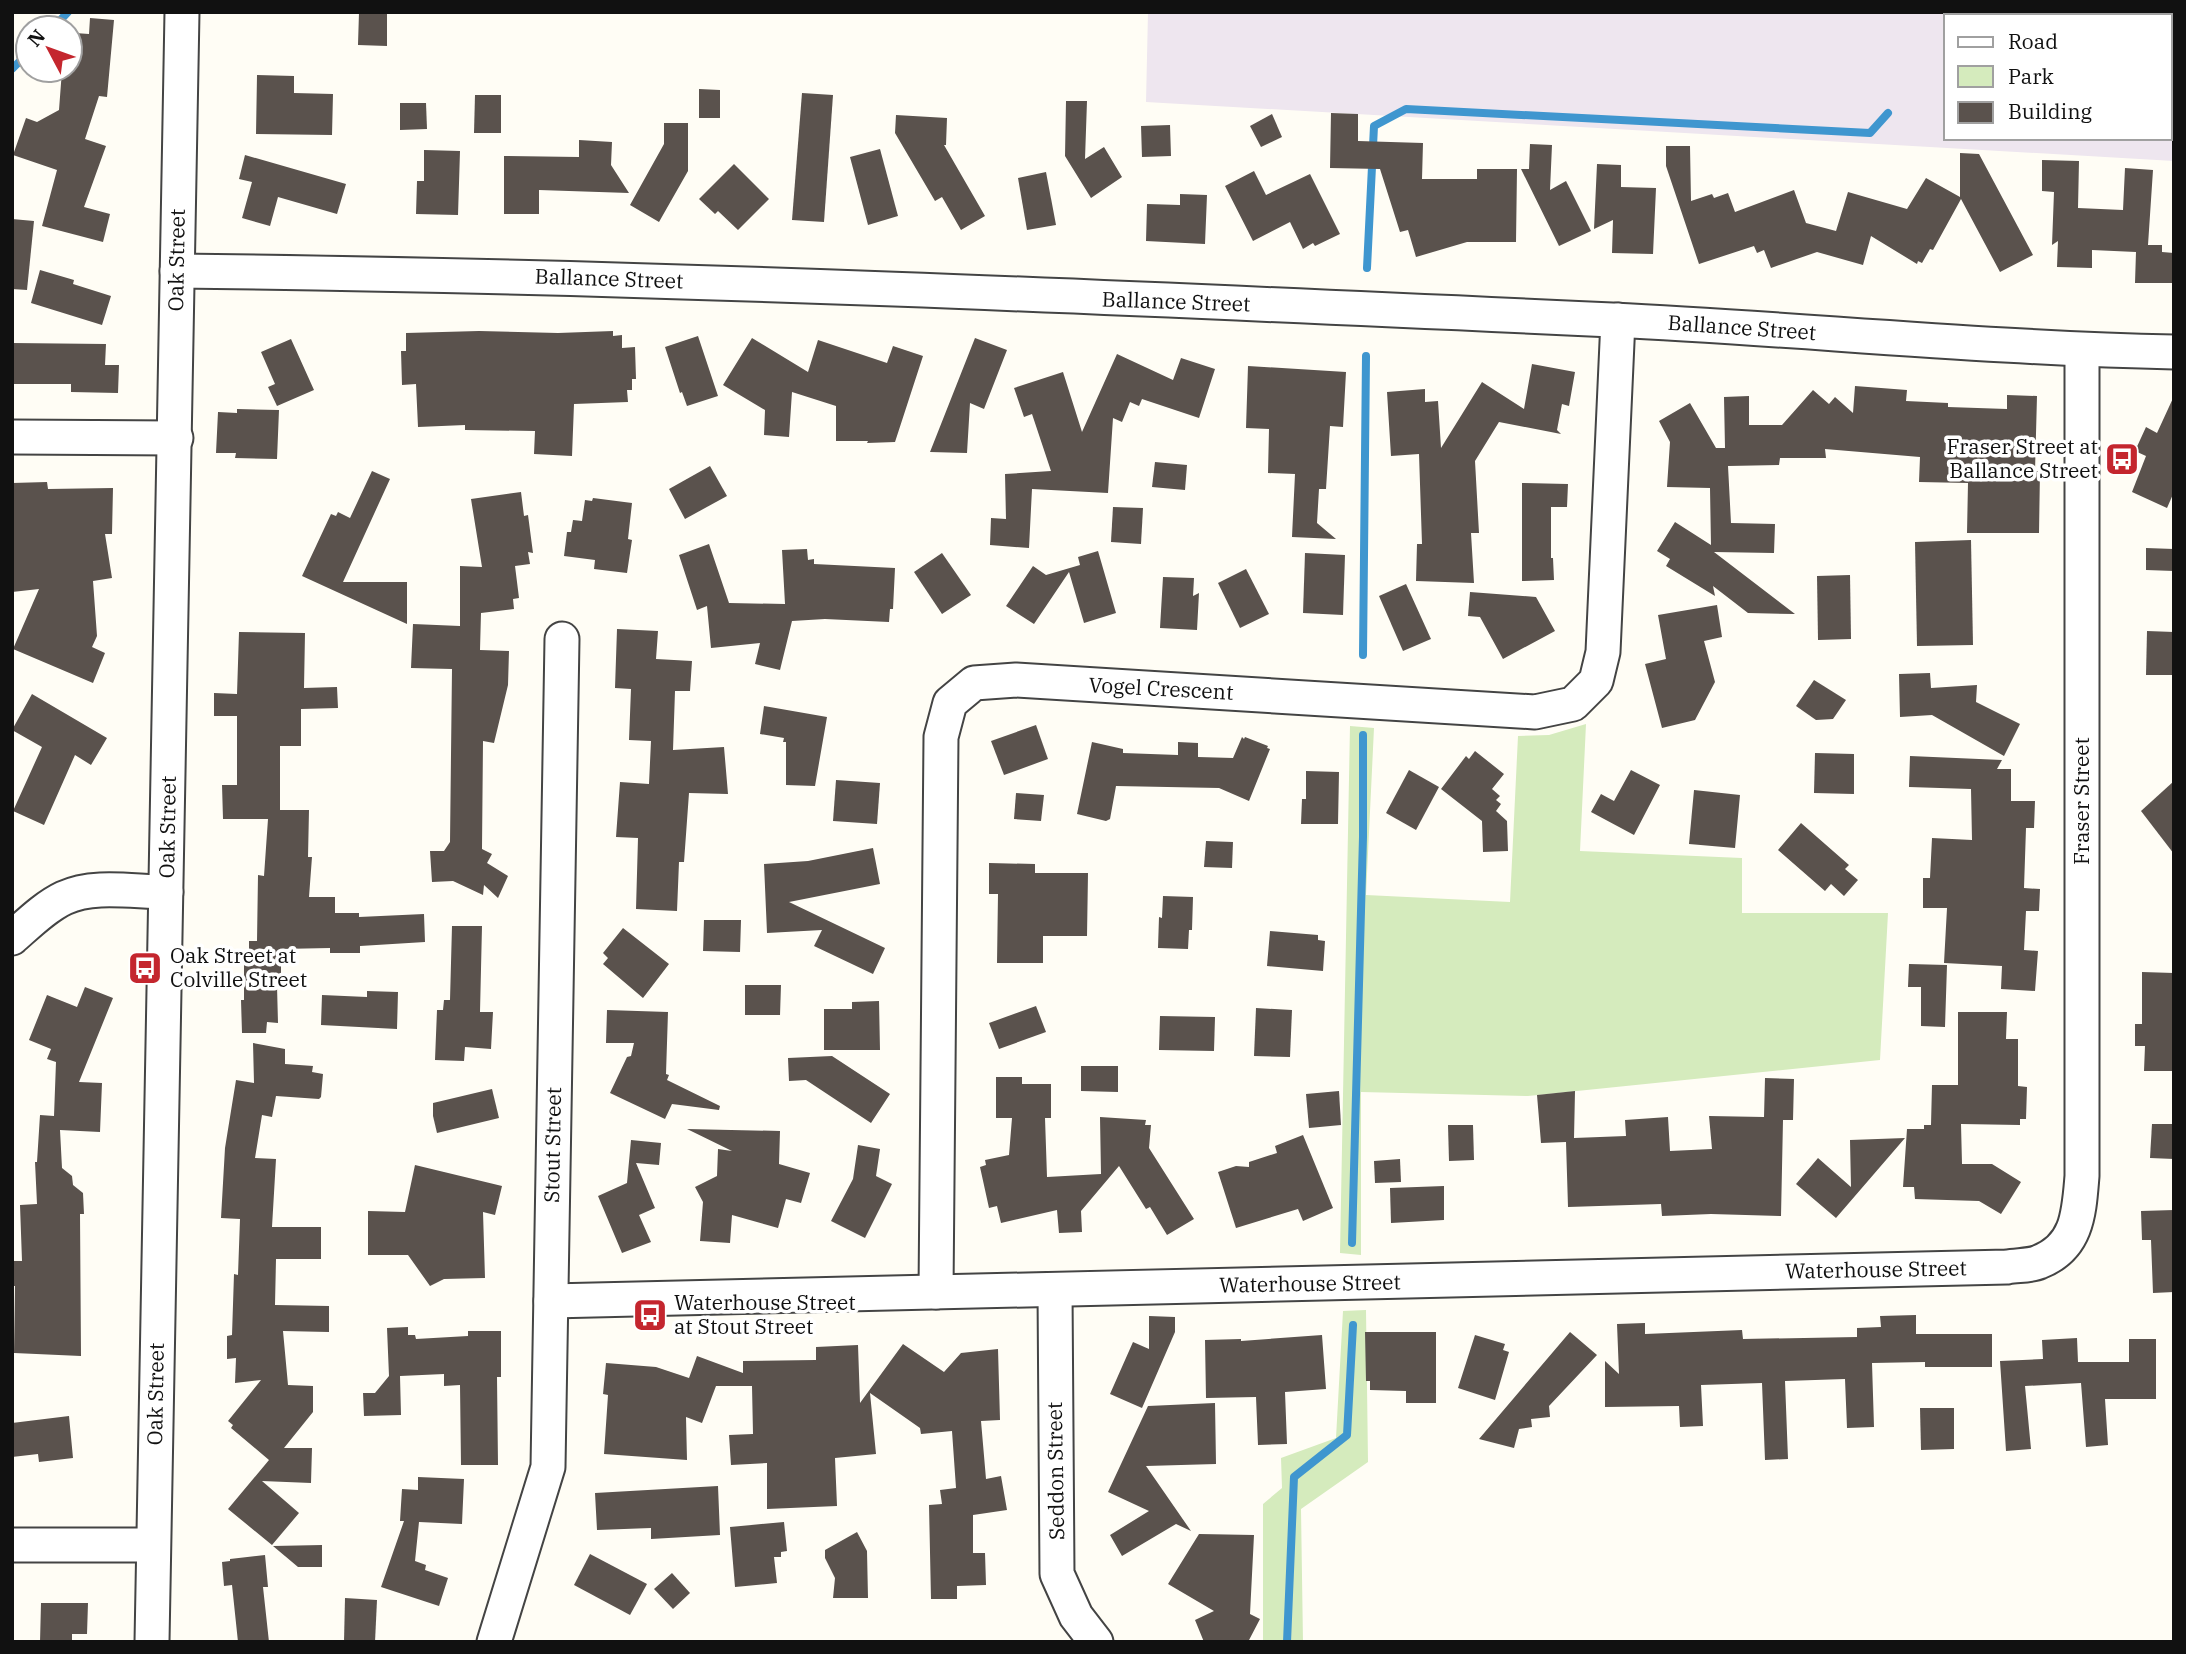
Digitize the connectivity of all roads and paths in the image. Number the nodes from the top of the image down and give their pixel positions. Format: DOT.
graph roads {
  1 [pos="182,12"];
  2 [pos="177,271"];
  3 [pos="1618,320"];
  4 [pos="2082,350"];
  5 [pos="2174,352"];
  6 [pos="12,437"];
  7 [pos="176,438"];
  8 [pos="562,639"];
  9 [pos="166,892"];
  10 [pos="12,937"];
  11 [pos="2064,1248"];
  12 [pos="1055,1290"];
  13 [pos="936,1292"];
  14 [pos="551,1301"];
  15 [pos="12,1545"];
  16 [pos="153,1545"];
  17 [pos="152,1642"];
  18 [pos="494,1642"];
  19 [pos="1096,1642"];
  1 -- 2 [label="street, Oak Street"];
  2 -- 3 [label="street, Ballance Street"];
  2 -- 7 [label="street, Oak Street"];
  3 -- 4 [label="street, Ballance Street"];
  3 -- 13 [label="street, Vogel Crescent"];
  4 -- 5 [label="street, Ballance Street"];
  4 -- 11 [label="street, Fraser Street"];
  6 -- 7 [label="street"];
  7 -- 9 [label="street, Oak Street"];
  8 -- 14 [label="street, Stout Street"];
  9 -- 10 [label="street"];
  9 -- 16 [label="street, Oak Street"];
  11 -- 12 [label="street, Waterhouse Street"];
  12 -- 13 [label="street, Waterhouse Street"];
  12 -- 19 [label="street, Seddon Street"];
  13 -- 14 [label="street, Waterhouse Street"];
  14 -- 18 [label="street, Stout Street"];
  15 -- 16 [label="street"];
  16 -- 17 [label="street, Oak Street"];
}
